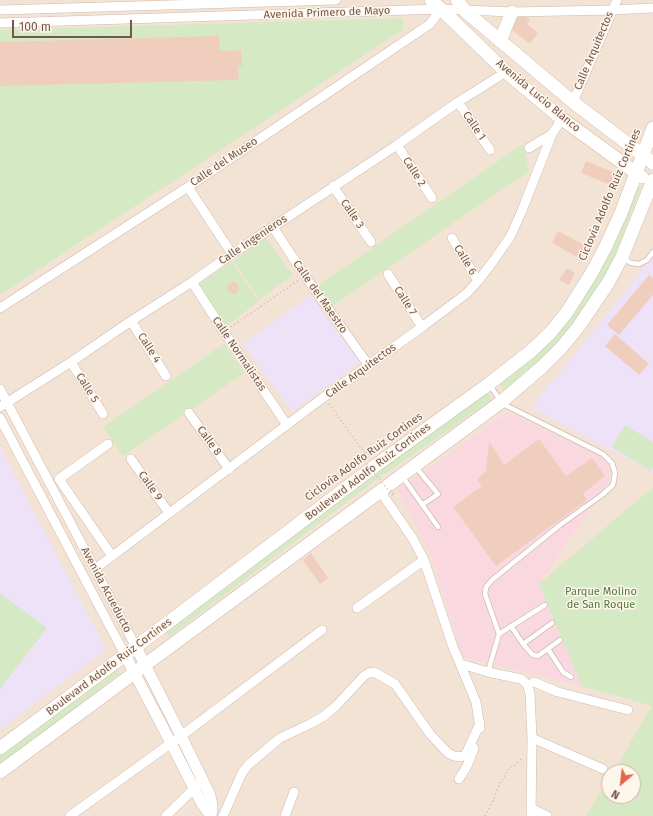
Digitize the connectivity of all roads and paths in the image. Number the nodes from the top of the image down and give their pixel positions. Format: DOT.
graph roads {
  1 [pos="336,0"];
  2 [pos="431,0"];
  3 [pos="456,0"];
  4 [pos="616,0"];
  5 [pos="190,2"];
  6 [pos="653,8"];
  7 [pos="441,9"];
  8 [pos="0,10"];
  9 [pos="612,10"];
  10 [pos="465,11"];
  11 [pos="512,12"];
  12 [pos="190,17"];
  13 [pos="0,23"];
  14 [pos="500,41"];
  15 [pos="506,72"];
  16 [pos="458,102"];
  17 [pos="573,102"];
  18 [pos="562,118"];
  19 [pos="653,128"];
  20 [pos="552,134"];
  21 [pos="397,145"];
  22 [pos="529,148"];
  23 [pos="490,150"];
  24 [pos="648,159"];
  25 [pos="636,172"];
  26 [pos="652,184"];
  27 [pos="334,186"];
  28 [pos="188,187"];
  29 [pos="432,198"];
  30 [pos="273,227"];
  31 [pos="452,238"];
  32 [pos="371,242"];
  33 [pos="653,252"];
  34 [pos="232,254"];
  35 [pos="622,257"];
  36 [pos="388,274"];
  37 [pos="305,276"];
  38 [pos="478,281"];
  39 [pos="192,282"];
  40 [pos="0,308"];
  41 [pos="131,321"];
  42 [pos="422,327"];
  43 [pos="224,332"];
  44 [pos="71,362"];
  45 [pos="368,366"];
  46 [pos="166,376"];
  47 [pos="490,383"];
  48 [pos="0,389"];
  49 [pos="324,398"];
  50 [pos="500,402"];
  51 [pos="4,405"];
  52 [pos="189,413"];
  53 [pos="103,414"];
  54 [pos="0,418"];
  55 [pos="287,425"];
  56 [pos="108,444"];
  57 [pos="365,451"];
  58 [pos="131,459"];
  59 [pos="365,465"];
  60 [pos="415,466"];
  61 [pos="229,468"];
  62 [pos="402,475"];
  63 [pos="385,491"];
  64 [pos="422,505"];
  65 [pos="169,513"];
  66 [pos="438,527"];
  67 [pos="112,556"];
  68 [pos="424,560"];
  69 [pos="95,569"];
  70 [pos="545,605"];
  71 [pos="357,608"];
  72 [pos="552,623"];
  73 [pos="511,626"];
  74 [pos="322,630"];
  75 [pos="498,634"];
  76 [pos="560,640"];
  77 [pos="523,644"];
  78 [pos="136,647"];
  79 [pos="548,649"];
  80 [pos="125,655"];
  81 [pos="461,664"];
  82 [pos="146,665"];
  83 [pos="488,672"];
  84 [pos="134,673"];
  85 [pos="571,677"];
  86 [pos="531,683"];
  87 [pos="583,693"];
  88 [pos="628,710"];
  89 [pos="480,723"];
  90 [pos="181,736"];
  91 [pos="532,738"];
  92 [pos="171,743"];
  93 [pos="0,748"];
  94 [pos="531,748"];
  95 [pos="601,768"];
  96 [pos="0,772"];
  97 [pos="459,779"];
  98 [pos="203,780"];
  99 [pos="194,788"];
  100 [pos="294,792"];
  101 [pos="531,812"];
  102 [pos="70,816"];
  103 [pos="166,816"];
  104 [pos="210,816"];
  105 [pos="224,816"];
  106 [pos="285,816"];
  107 [pos="486,816"];
  108 [pos="547,816"];
  1 -- 5 [label="street, Avenida Primero de Mayo"];
  2 -- 7 [label="main road, Avenida Lucio Blanco"];
  3 -- 10 [label="main road, Avenida Lucio Blanco"];
  4 -- 9 [label="street, Calle Arquitectos"];
  5 -- 8 [label="street, Avenida Primero de Mayo"];
  5 -- 12 [label="street"];
  6 -- 9 [label="street, Avenida Primero de Mayo"];
  7 -- 10 [label="street, Avenida Primero de Mayo"];
  7 -- 12 [label="street, Avenida Primero de Mayo"];
  7 -- 15 [label="main road, Avenida Lucio Blanco"];
  7 -- 28 [label="street, Calle del Museo"];
  9 -- 11 [label="street, Avenida Primero de Mayo"];
  9 -- 17 [label="street, Calle Arquitectos"];
  10 -- 11 [label="street, Avenida Primero de Mayo"];
  10 -- 14 [label="main road, Avenida Lucio Blanco"];
  11 -- 14 [label="main road"];
  12 -- 13 [label="street, Avenida Primero de Mayo"];
  14 -- 17 [label="main road, Avenida Lucio Blanco"];
  15 -- 16 [label="street, Calle Ingenieros"];
  15 -- 18 [label="main road, Avenida Lucio Blanco"];
  16 -- 21 [label="street, Calle Ingenieros"];
  16 -- 23 [label="street, Calle 1"];
  17 -- 24 [label="main road, Avenida Lucio Blanco"];
  18 -- 20 [label="street, Calle Arquitectos"];
  18 -- 25 [label="main road, Avenida Lucio Blanco"];
  19 -- 24 [label="main road, Boulevard Adolfo Ruiz Cortines"];
  20 -- 22 [label="street"];
  20 -- 38 [label="street, Calle Arquitectos"];
  21 -- 27 [label="street, Calle Ingenieros"];
  21 -- 29 [label="street, Calle 2"];
  24 -- 25 [label="main road, Boulevard Adolfo Ruiz Cortines"];
  25 -- 26 [label="main road, Avenida Lucio Blanco"];
  25 -- 47 [label="main road, Boulevard Adolfo Ruiz Cortines"];
  26 -- 35 [label="main road, Boulevard Adolfo Ruiz Cortines"];
  27 -- 30 [label="street, Calle Ingenieros"];
  27 -- 32 [label="street, Calle 3"];
  28 -- 34 [label="street"];
  28 -- 40 [label="street, Calle del Museo"];
  30 -- 34 [label="street, Calle Ingenieros"];
  30 -- 37 [label="street, Calle del Maestro"];
  31 -- 38 [label="street, Calle 6"];
  33 -- 35 [label="lane"];
  34 -- 39 [label="street, Calle Ingenieros"];
  35 -- 50 [label="main road, Boulevard Adolfo Ruiz Cortines"];
  36 -- 42 [label="street, Calle 7"];
  37 -- 43 [label="path"];
  37 -- 45 [label="street, Calle del Maestro"];
  38 -- 42 [label="street, Calle Arquitectos"];
  39 -- 41 [label="street, Calle Ingenieros"];
  39 -- 43 [label="street, Calle Normalistas"];
  41 -- 44 [label="street, Calle Ingenieros"];
  41 -- 46 [label="street, Calle 4"];
  42 -- 45 [label="street, Calle Arquitectos"];
  43 -- 55 [label="street, Calle Normalistas"];
  44 -- 51 [label="street, Calle Ingenieros"];
  44 -- 53 [label="street, Calle 5"];
  45 -- 49 [label="street, Calle Arquitectos"];
  47 -- 50 [label="lane"];
  47 -- 78 [label="main road, Boulevard Adolfo Ruiz Cortines"];
  48 -- 51 [label="street, Avenida Acueducto"];
  49 -- 55 [label="street, Calle Arquitectos"];
  49 -- 57 [label="path"];
  50 -- 60 [label="main road, Boulevard Adolfo Ruiz Cortines"];
  50 -- 75 [label="lane"];
  51 -- 69 [label="street, Avenida Acueducto"];
  52 -- 61 [label="street, Calle 8"];
  54 -- 80 [label="street, Avenida Acueducto"];
  55 -- 61 [label="street, Calle Arquitectos"];
  56 -- 67 [label="street"];
  57 -- 59 [label="path, Ciclovía Adolfo Ruiz Cortines"];
  57 -- 63 [label="path, bridge"];
  58 -- 65 [label="street, Calle 9"];
  60 -- 62 [label="main road, Boulevard Adolfo Ruiz Cortines"];
  60 -- 64 [label="lane"];
  61 -- 65 [label="street, Calle Arquitectos"];
  62 -- 63 [label="main road, Boulevard Adolfo Ruiz Cortines"];
  62 -- 64 [label="lane"];
  63 -- 68 [label="street"];
  63 -- 82 [label="main road, Boulevard Adolfo Ruiz Cortines"];
  64 -- 66 [label="lane"];
  65 -- 67 [label="street, Calle Arquitectos"];
  67 -- 69 [label="street, Calle Arquitectos"];
  68 -- 71 [label="street"];
  68 -- 81 [label="street"];
  69 -- 78 [label="street, Avenida Acueducto"];
  70 -- 73 [label="lane"];
  72 -- 77 [label="lane"];
  73 -- 75 [label="lane"];
  73 -- 77 [label="lane"];
  74 -- 90 [label="street"];
  75 -- 83 [label="lane"];
  76 -- 79 [label="lane"];
  77 -- 79 [label="lane"];
  78 -- 80 [label="main road, Boulevard Adolfo Ruiz Cortines"];
  78 -- 82 [label="street, Avenida Acueducto"];
  79 -- 85 [label="lane"];
  80 -- 84 [label="street, Avenida Acueducto"];
  80 -- 93 [label="main road, Boulevard Adolfo Ruiz Cortines"];
  81 -- 83 [label="street"];
  81 -- 89 [label="street"];
  82 -- 84 [label="main road, Boulevard Adolfo Ruiz Cortines"];
  82 -- 90 [label="street, Avenida Acueducto"];
  83 -- 86 [label="street"];
  84 -- 92 [label="street, Avenida Acueducto"];
  84 -- 96 [label="main road, Boulevard Adolfo Ruiz Cortines"];
  86 -- 87 [label="street"];
  86 -- 88 [label="street"];
  86 -- 91 [label="street"];
  89 -- 97 [label="street"];
  89 -- 105 [label="street"];
  90 -- 92 [label="street"];
  90 -- 98 [label="street, Avenida Acueducto"];
  91 -- 94 [label="street"];
  91 -- 95 [label="street"];
  92 -- 99 [label="street, Avenida Acueducto"];
  92 -- 102 [label="street"];
  94 -- 101 [label="street"];
  94 -- 107 [label="path"];
  98 -- 99 [label="street"];
  98 -- 104 [label="street, Avenida Acueducto"];
  99 -- 103 [label="street"];
  99 -- 104 [label="street, Avenida Acueducto"];
  100 -- 106 [label="street"];
  101 -- 108 [label="street"];
}
